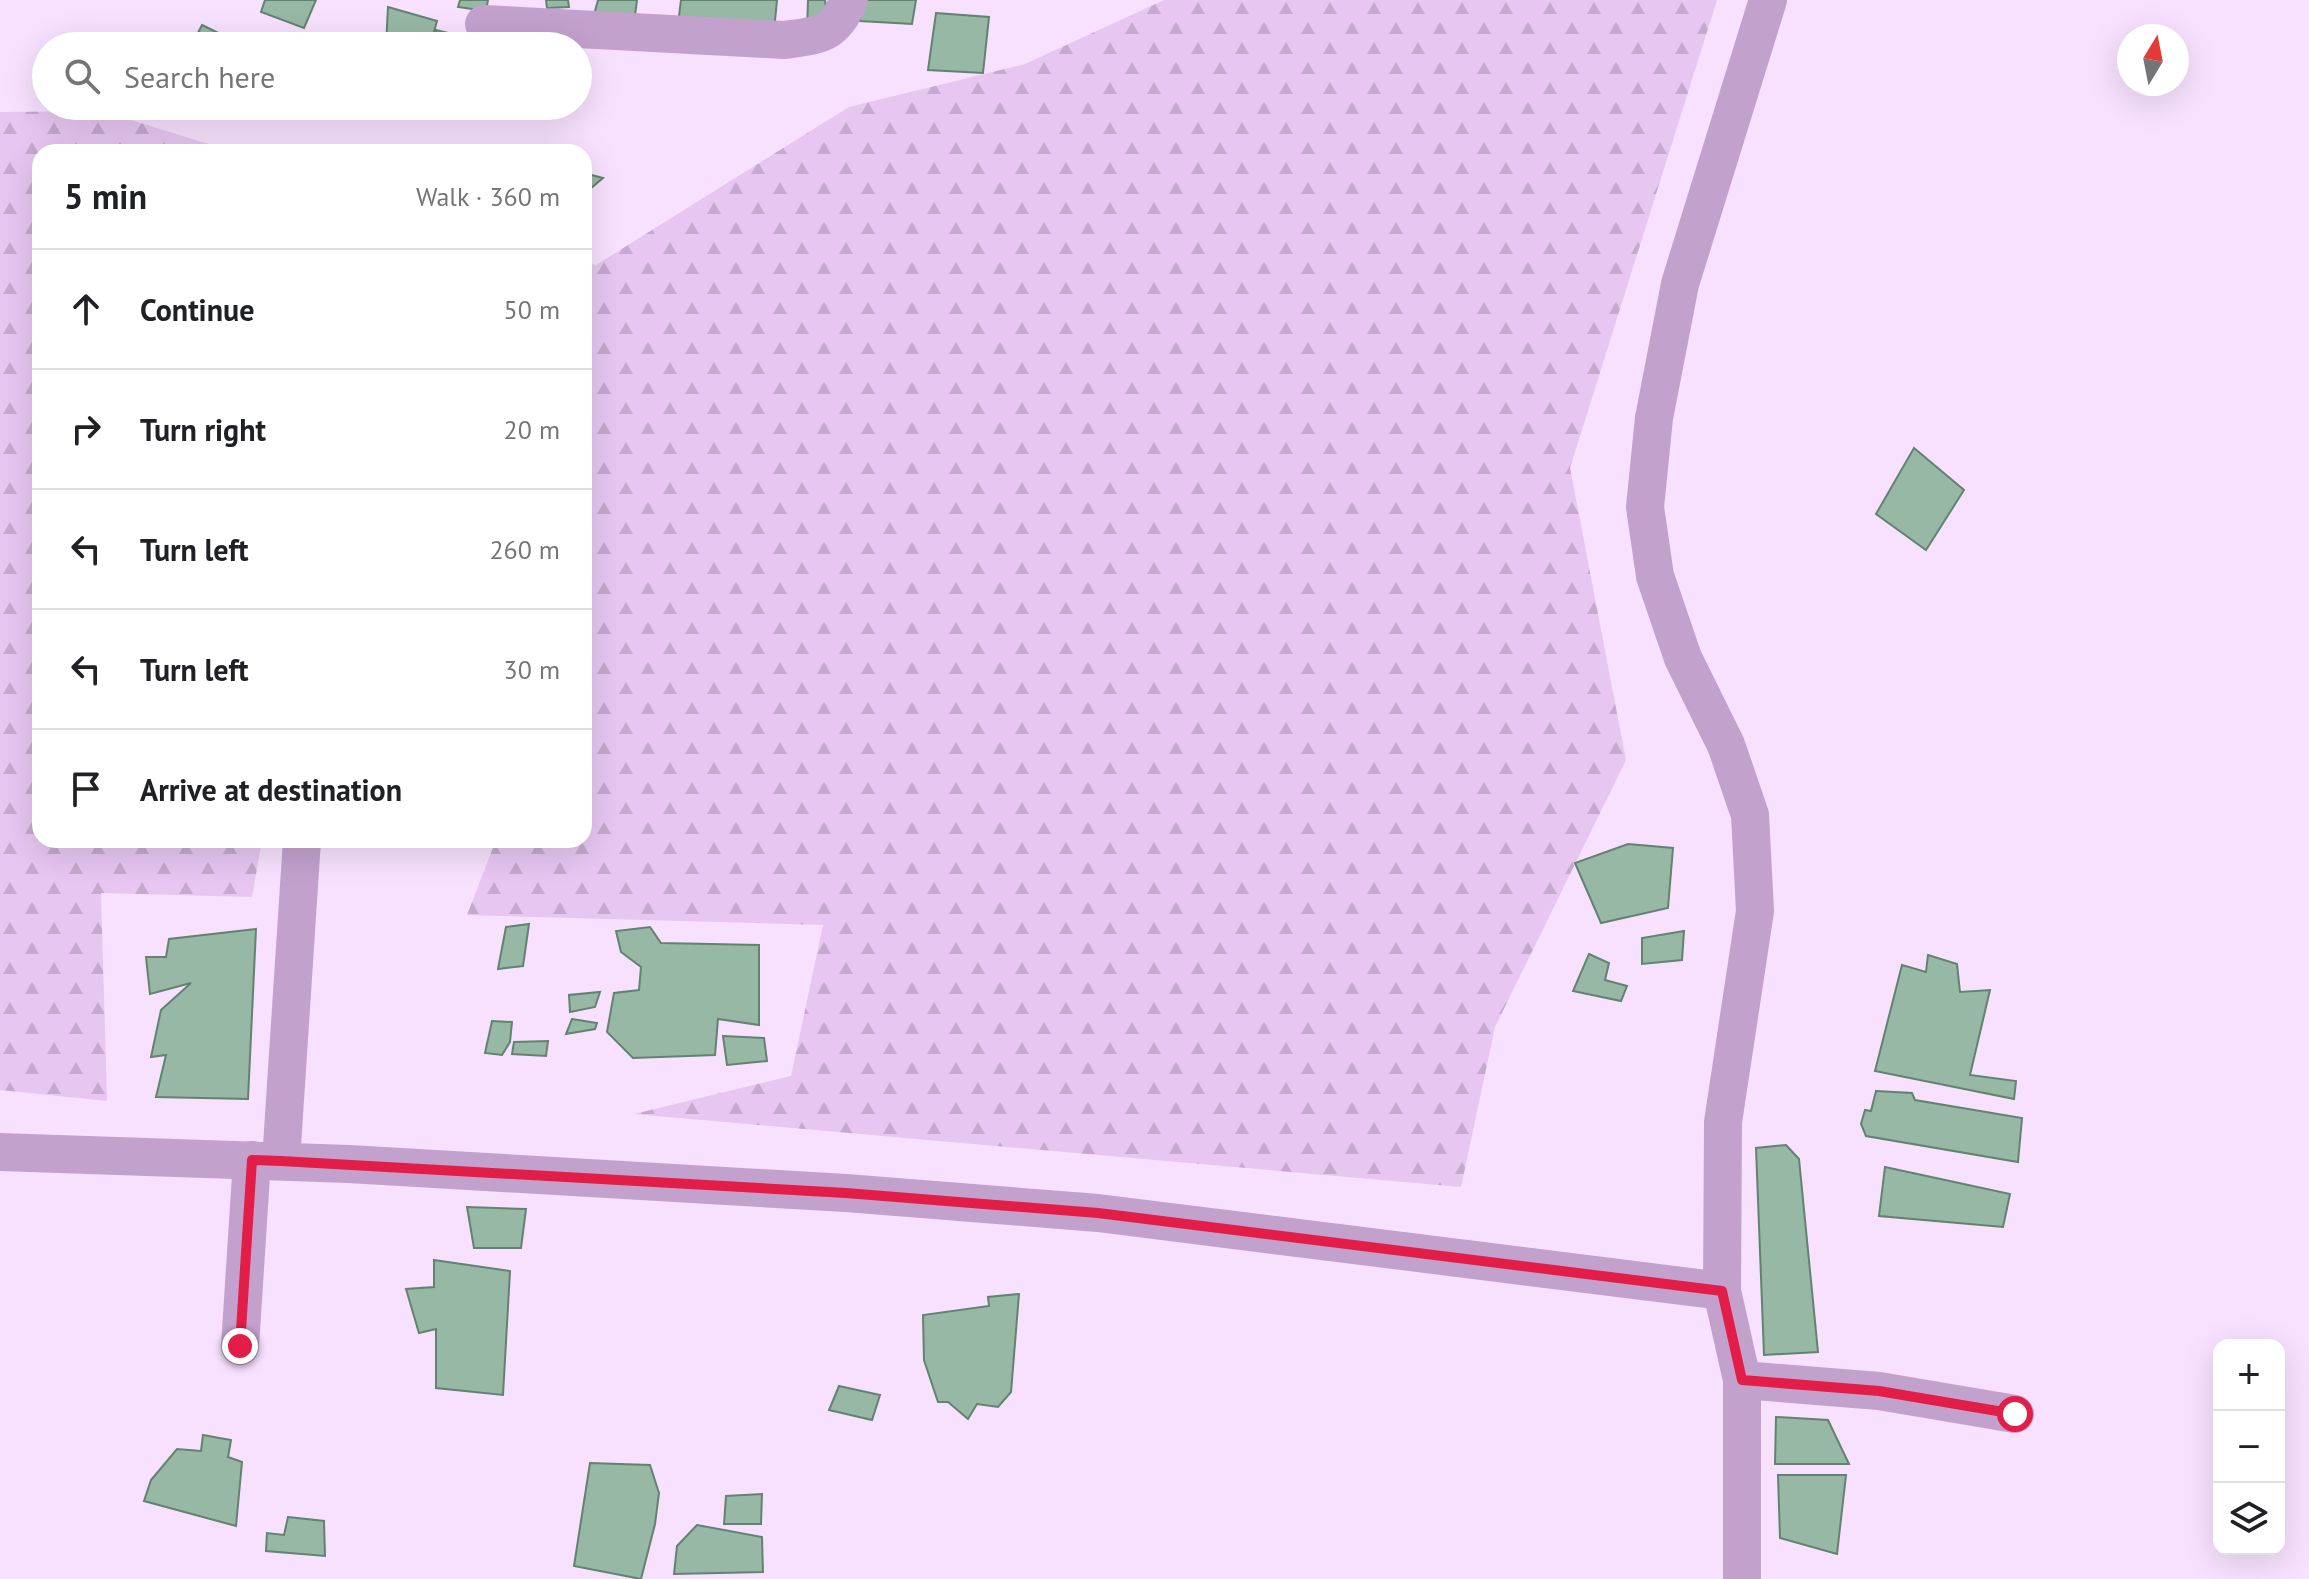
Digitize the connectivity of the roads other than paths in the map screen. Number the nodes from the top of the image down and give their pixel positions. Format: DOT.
graph roads {
  1 [pos="849,0"];
  2 [pos="1768,0"];
  3 [pos="484,24"];
  4 [pos="301,848"];
  5 [pos="0,1152"];
  6 [pos="267,1161"];
  7 [pos="1722,1291"];
  8 [pos="240,1346"];
  9 [pos="1742,1380"];
  10 [pos="2015,1414"];
  11 [pos="1742,1579"];
  1 -- 3 [label="street"];
  2 -- 7 [label="street"];
  4 -- 6 [label="street"];
  5 -- 6 [label="street"];
  6 -- 7 [label="street"];
  6 -- 8 [label="street"];
  7 -- 9 [label="street"];
  9 -- 10 [label="street"];
  9 -- 11 [label="street"];
}
